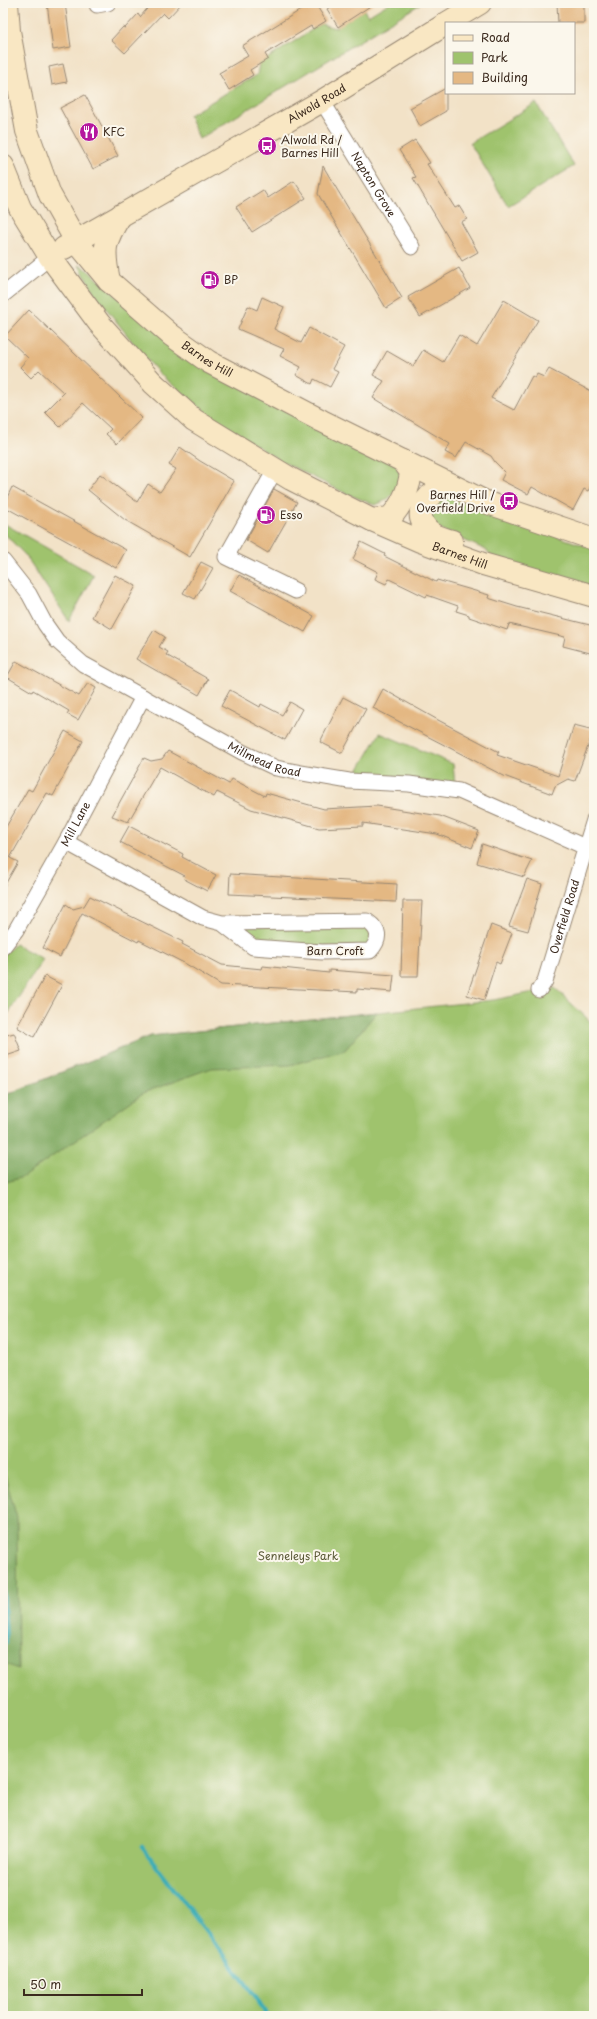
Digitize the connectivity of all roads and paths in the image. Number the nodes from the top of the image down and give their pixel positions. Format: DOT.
graph roads {
  1 [pos="7,3"];
  2 [pos="480,3"];
  3 [pos="449,22"];
  4 [pos="445,24"];
  5 [pos="322,101"];
  6 [pos="3,166"];
  7 [pos="122,214"];
  8 [pos="76,240"];
  9 [pos="412,247"];
  10 [pos="50,257"];
  11 [pos="109,281"];
  12 [pos="3,295"];
  13 [pos="403,461"];
  14 [pos="275,470"];
  15 [pos="451,485"];
  16 [pos="372,520"];
  17 [pos="594,539"];
  18 [pos="3,561"];
  19 [pos="483,564"];
  20 [pos="296,591"];
  21 [pos="594,596"];
  22 [pos="143,697"];
  23 [pos="594,820"];
  24 [pos="66,842"];
  25 [pos="585,847"];
  26 [pos="222,923"];
  27 [pos="3,947"];
  28 [pos="539,990"];
  1 -- 8 [label="main road, Barnes Hill"];
  2 -- 3 [label="main road, Alwold Road"];
  4 -- 5 [label="main road, Alwold Road"];
  5 -- 7 [label="main road, Alwold Road"];
  5 -- 9 [label="street, Napton Grove"];
  6 -- 10 [label="main road, Barnes Hill"];
  7 -- 8 [label="main road, Alwold Road"];
  7 -- 11 [label="main road, Alwold Road"];
  8 -- 10 [label="main road, Alwold Road"];
  8 -- 11 [label="main road, Barnes Hill"];
  10 -- 12 [label="street"];
  10 -- 14 [label="main road, Barnes Hill"];
  11 -- 13 [label="main road, Barnes Hill"];
  13 -- 15 [label="main road, Barnes Hill"];
  13 -- 16 [label="main road"];
  14 -- 16 [label="main road, Barnes Hill"];
  14 -- 20 [label="street"];
  15 -- 17 [label="main road, Barnes Hill"];
  15 -- 19 [label="main road"];
  16 -- 19 [label="main road, Barnes Hill"];
  18 -- 22 [label="street, Millmead Road"];
  19 -- 21 [label="main road, Barnes Hill"];
  22 -- 24 [label="street, Mill Lane"];
  22 -- 25 [label="street, Millmead Road"];
  23 -- 25 [label="street, Overfield Road"];
  24 -- 26 [label="street, Barn Croft"];
  24 -- 27 [label="street, Mill Lane"];
  25 -- 28 [label="street, Overfield Road"];
  26 -- 26 [label="street, Barn Croft"];
}
